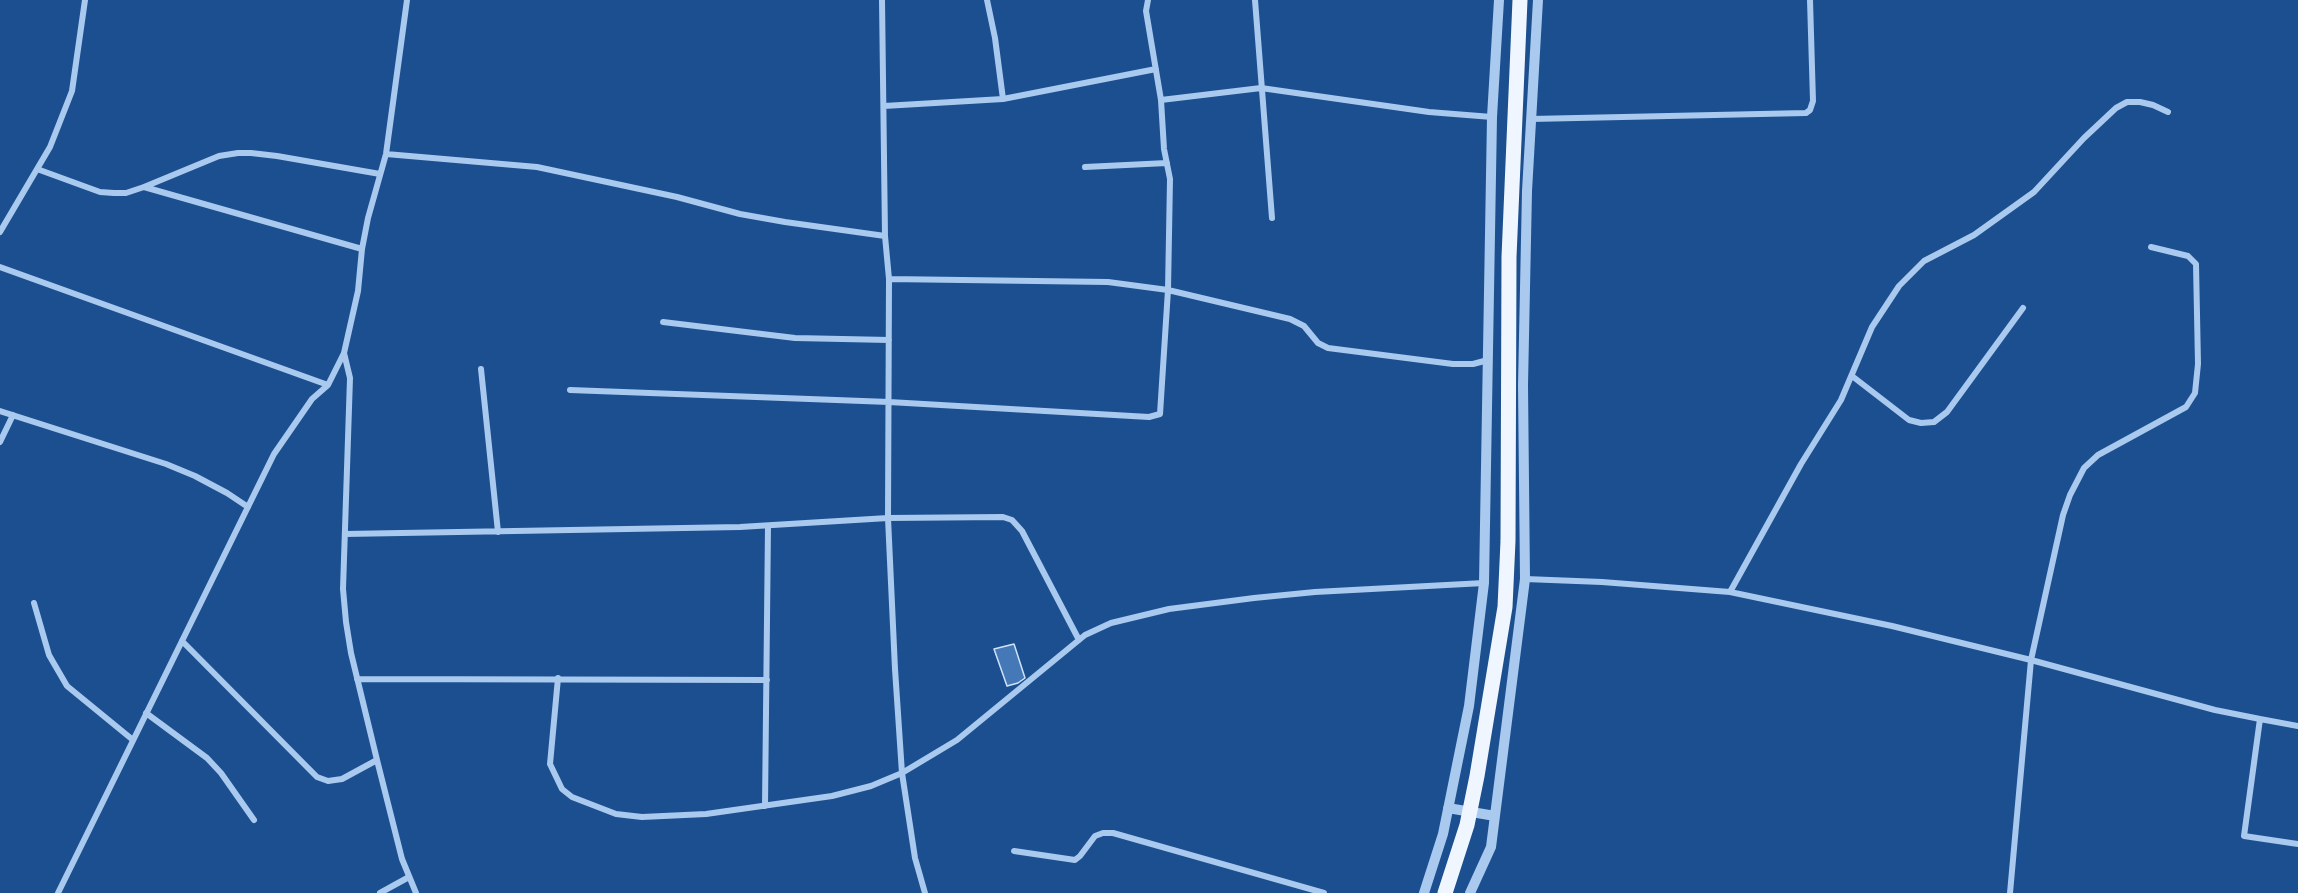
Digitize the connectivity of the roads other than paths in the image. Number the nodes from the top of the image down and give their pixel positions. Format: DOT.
graph roads {
  1 [pos="85,0"];
  2 [pos="407,0"];
  3 [pos="882,0"];
  4 [pos="987,0"];
  5 [pos="1148,0"];
  6 [pos="1255,0"];
  7 [pos="1499,0"];
  8 [pos="1520,0"];
  9 [pos="1538,0"];
  10 [pos="1810,0"];
  11 [pos="1156,69"];
  12 [pos="1261,88"];
  13 [pos="1003,99"];
  14 [pos="1161,100"];
  15 [pos="884,106"];
  16 [pos="2168,112"];
  17 [pos="1492,117"];
  18 [pos="1531,119"];
  19 [pos="386,154"];
  20 [pos="1167,163"];
  21 [pos="1085,167"];
  22 [pos="37,169"];
  23 [pos="380,174"];
  24 [pos="144,187"];
  25 [pos="1272,218"];
  26 [pos="0,232"];
  27 [pos="885,236"];
  28 [pos="2151,247"];
  29 [pos="362,249"];
  30 [pos="0,267"];
  31 [pos="889,279"];
  32 [pos="1168,290"];
  33 [pos="2023,308"];
  34 [pos="663,322"];
  35 [pos="889,340"];
  36 [pos="344,353"];
  37 [pos="1489,360"];
  38 [pos="481,369"];
  39 [pos="1852,376"];
  40 [pos="328,385"];
  41 [pos="570,390"];
  42 [pos="889,402"];
  43 [pos="0,411"];
  44 [pos="13,415"];
  45 [pos="0,442"];
  46 [pos="248,507"];
  47 [pos="888,518"];
  48 [pos="768,526"];
  49 [pos="498,532"];
  50 [pos="345,534"];
  51 [pos="1525,579"];
  52 [pos="1484,583"];
  53 [pos="1730,592"];
  54 [pos="34,603"];
  55 [pos="1079,640"];
  56 [pos="182,641"];
  57 [pos="2031,660"];
  58 [pos="558,678"];
  59 [pos="357,679"];
  60 [pos="767,680"];
  61 [pos="146,713"];
  62 [pos="2260,719"];
  63 [pos="2298,726"];
  64 [pos="133,740"];
  65 [pos="377,760"];
  66 [pos="903,773"];
  67 [pos="765,806"];
  68 [pos="1448,808"];
  69 [pos="1495,816"];
  70 [pos="254,820"];
  71 [pos="2298,844"];
  72 [pos="1014,851"];
  73 [pos="409,877"];
  74 [pos="58,893"];
  75 [pos="380,893"];
  76 [pos="416,893"];
  77 [pos="925,893"];
  78 [pos="1324,893"];
  79 [pos="1424,893"];
  80 [pos="1445,893"];
  81 [pos="1470,893"];
  82 [pos="2010,893"];
  1 -- 22 [label="street"];
  2 -- 19 [label="street"];
  3 -- 15 [label="street"];
  4 -- 13 [label="street"];
  5 -- 11 [label="street"];
  6 -- 12 [label="street"];
  7 -- 17 [label="street"];
  8 -- 80 [label="main road, bridge"];
  9 -- 18 [label="street"];
  10 -- 18 [label="street"];
  11 -- 13 [label="street"];
  11 -- 14 [label="street"];
  12 -- 14 [label="street"];
  12 -- 17 [label="street"];
  12 -- 25 [label="street"];
  13 -- 15 [label="street"];
  14 -- 20 [label="street"];
  15 -- 27 [label="street"];
  16 -- 39 [label="street"];
  17 -- 37 [label="street"];
  18 -- 51 [label="street"];
  19 -- 23 [label="street"];
  19 -- 27 [label="street"];
  20 -- 21 [label="street"];
  20 -- 32 [label="street"];
  22 -- 24 [label="street"];
  22 -- 26 [label="street"];
  23 -- 24 [label="street"];
  23 -- 29 [label="street"];
  24 -- 29 [label="street"];
  27 -- 31 [label="street"];
  28 -- 57 [label="street"];
  29 -- 36 [label="street"];
  30 -- 40 [label="street"];
  31 -- 32 [label="street"];
  31 -- 35 [label="street"];
  32 -- 37 [label="street"];
  32 -- 42 [label="street"];
  33 -- 39 [label="street"];
  34 -- 35 [label="street"];
  35 -- 42 [label="street"];
  36 -- 40 [label="street"];
  36 -- 50 [label="street"];
  37 -- 52 [label="street"];
  38 -- 49 [label="street"];
  39 -- 53 [label="street"];
  40 -- 46 [label="street"];
  41 -- 42 [label="street"];
  42 -- 47 [label="street"];
  43 -- 44 [label="street"];
  44 -- 45 [label="street"];
  44 -- 46 [label="street"];
  46 -- 56 [label="street"];
  47 -- 48 [label="street"];
  47 -- 55 [label="street"];
  47 -- 66 [label="street"];
  48 -- 49 [label="street"];
  48 -- 60 [label="street"];
  49 -- 50 [label="street"];
  50 -- 59 [label="street"];
  51 -- 53 [label="street"];
  51 -- 69 [label="street"];
  52 -- 55 [label="street"];
  52 -- 68 [label="street"];
  53 -- 57 [label="street"];
  54 -- 64 [label="street"];
  55 -- 66 [label="street"];
  56 -- 61 [label="street"];
  56 -- 65 [label="street"];
  57 -- 62 [label="street"];
  57 -- 82 [label="street"];
  58 -- 59 [label="street"];
  58 -- 60 [label="street"];
  58 -- 67 [label="street"];
  59 -- 65 [label="street"];
  60 -- 67 [label="street"];
  61 -- 64 [label="street"];
  61 -- 70 [label="street"];
  62 -- 63 [label="street"];
  62 -- 71 [label="street"];
  64 -- 74 [label="street"];
  65 -- 73 [label="street"];
  66 -- 67 [label="street"];
  66 -- 77 [label="street"];
  68 -- 69 [label="street"];
  68 -- 79 [label="street"];
  69 -- 81 [label="street"];
  72 -- 78 [label="street"];
  73 -- 75 [label="street"];
  73 -- 76 [label="street"];
}
